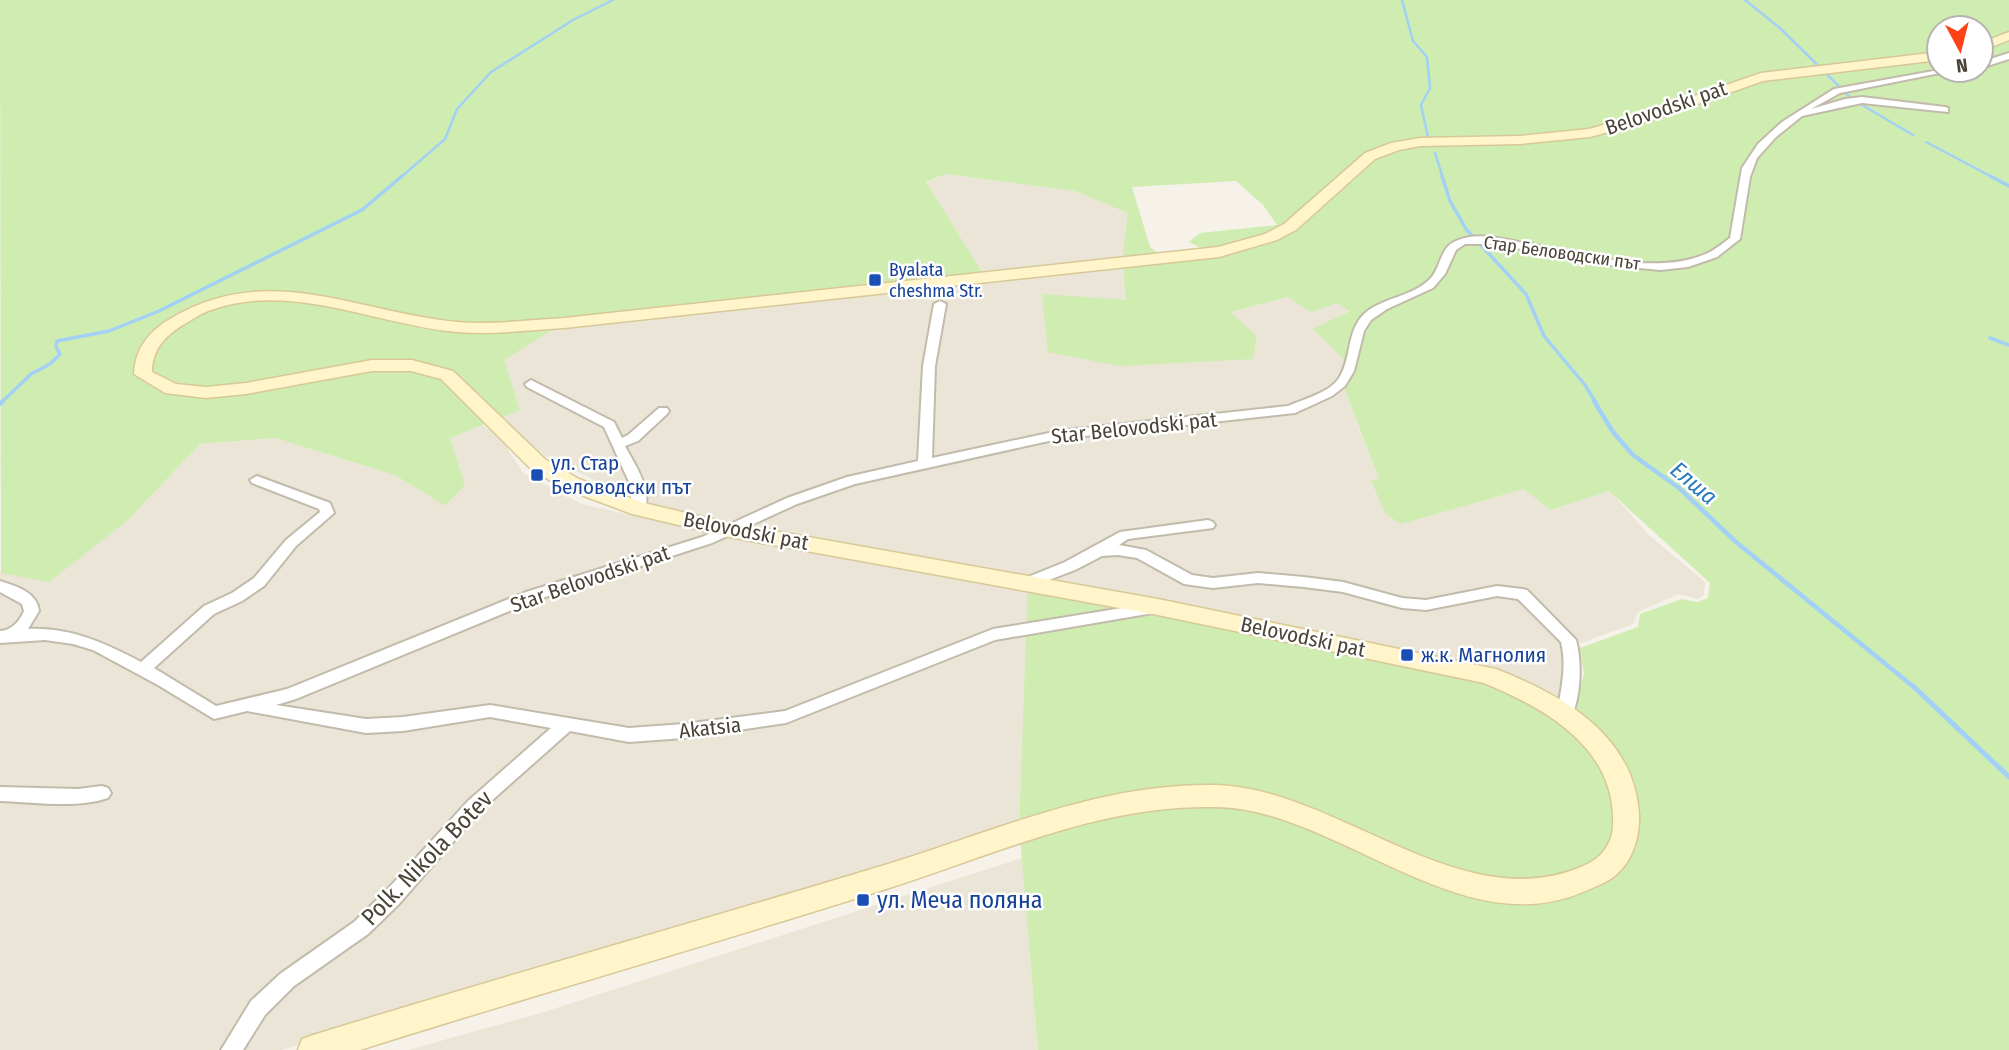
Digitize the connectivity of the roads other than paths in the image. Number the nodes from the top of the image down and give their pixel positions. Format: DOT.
graph roads {
  1 [pos="1925,58"];
  2 [pos="1925,75"];
  3 [pos="1945,110"];
  4 [pos="1801,113"];
  5 [pos="1474,240"];
  6 [pos="940,304"];
  7 [pos="531,384"];
  8 [pos="663,411"];
  9 [pos="618,444"];
  10 [pos="925,463"];
  11 [pos="257,480"];
  12 [pos="639,509"];
  13 [pos="1208,525"];
  14 [pos="729,530"];
  15 [pos="1099,551"];
  16 [pos="1028,583"];
  17 [pos="0,586"];
  18 [pos="1158,607"];
  19 [pos="5,636"];
  20 [pos="142,670"];
  21 [pos="248,706"];
  22 [pos="1565,713"];
  23 [pos="566,725"];
  24 [pos="102,793"];
  25 [pos="0,794"];
  26 [pos="231,1050"];
  27 [pos="313,1050"];
  1 -- 12 [label="street, Belovodski pat"];
  2 -- 4 [label="street, Стар Беловодски път"];
  3 -- 4 [label="street"];
  4 -- 5 [label="street, Стар Беловодски път"];
  5 -- 10 [label="street, Star Belovodski pat"];
  6 -- 10 [label="street"];
  7 -- 9 [label="street"];
  8 -- 9 [label="street"];
  9 -- 12 [label="street"];
  10 -- 14 [label="street, Star Belovodski pat"];
  11 -- 20 [label="street"];
  12 -- 14 [label="street, Belovodski pat"];
  13 -- 15 [label="street"];
  14 -- 16 [label="street, Belovodski pat"];
  14 -- 21 [label="street, Star Belovodski pat"];
  15 -- 16 [label="street"];
  15 -- 22 [label="street"];
  16 -- 18 [label="street, Belovodski pat"];
  17 -- 19 [label="street"];
  18 -- 22 [label="street, Belovodski pat"];
  18 -- 23 [label="street, Akatsia"];
  19 -- 20 [label="street, Star Belovodski pat"];
  20 -- 21 [label="street, Star Belovodski pat"];
  21 -- 23 [label="street, Akatsia"];
  22 -- 27 [label="street, Belovodski pat"];
  23 -- 26 [label="street, Polk. Nikola Botev"];
  24 -- 25 [label="street"];
}
